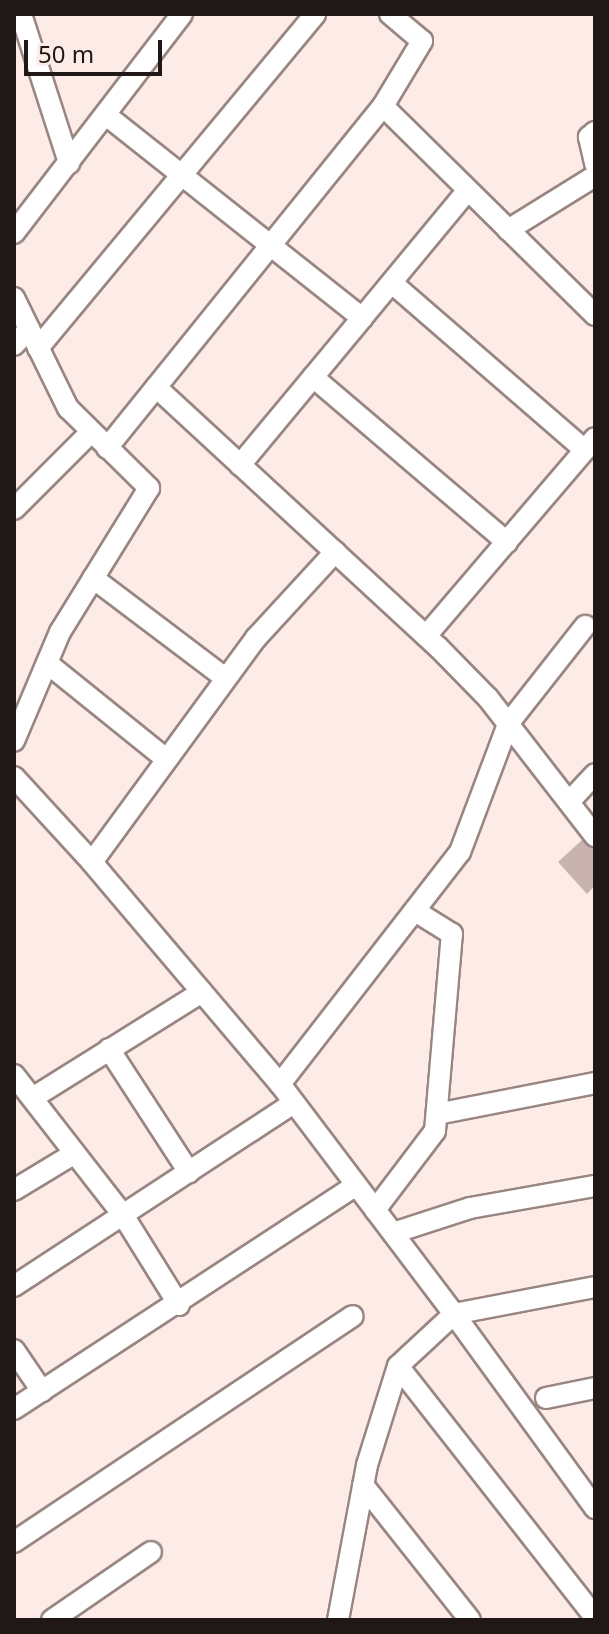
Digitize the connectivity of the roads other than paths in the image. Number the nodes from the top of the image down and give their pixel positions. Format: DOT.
graph roads {
  1 [pos="21,14"];
  2 [pos="182,14"];
  3 [pos="315,14"];
  4 [pos="390,14"];
  5 [pos="383,106"];
  6 [pos="106,115"];
  7 [pos="595,132"];
  8 [pos="69,163"];
  9 [pos="595,164"];
  10 [pos="595,176"];
  11 [pos="186,177"];
  12 [pos="468,190"];
  13 [pos="508,230"];
  14 [pos="14,233"];
  15 [pos="273,242"];
  16 [pos="392,283"];
  17 [pos="14,298"];
  18 [pos="595,315"];
  19 [pos="362,318"];
  20 [pos="29,329"];
  21 [pos="14,345"];
  22 [pos="38,348"];
  23 [pos="313,377"];
  24 [pos="156,387"];
  25 [pos="91,432"];
  26 [pos="590,444"];
  27 [pos="107,448"];
  28 [pos="240,465"];
  29 [pos="14,509"];
  30 [pos="507,542"];
  31 [pos="335,552"];
  32 [pos="93,578"];
  33 [pos="585,626"];
  34 [pos="426,636"];
  35 [pos="47,663"];
  36 [pos="225,678"];
  37 [pos="508,724"];
  38 [pos="14,741"];
  39 [pos="166,759"];
  40 [pos="595,774"];
  41 [pos="14,777"];
  42 [pos="569,802"];
  43 [pos="595,836"];
  44 [pos="92,862"];
  45 [pos="415,911"];
  46 [pos="202,992"];
  47 [pos="109,1049"];
  48 [pos="14,1075"];
  49 [pos="595,1083"];
  50 [pos="280,1084"];
  51 [pos="34,1097"];
  52 [pos="294,1103"];
  53 [pos="437,1114"];
  54 [pos="75,1153"];
  55 [pos="189,1172"];
  56 [pos="356,1185"];
  57 [pos="595,1186"];
  58 [pos="14,1190"];
  59 [pos="375,1210"];
  60 [pos="123,1215"];
  61 [pos="393,1233"];
  62 [pos="14,1286"];
  63 [pos="595,1287"];
  64 [pos="179,1305"];
  65 [pos="454,1314"];
  66 [pos="353,1316"];
  67 [pos="14,1350"];
  68 [pos="398,1366"];
  69 [pos="595,1388"];
  70 [pos="42,1391"];
  71 [pos="546,1398"];
  72 [pos="14,1409"];
  73 [pos="363,1485"];
  74 [pos="594,1504"];
  75 [pos="14,1542"];
  76 [pos="151,1552"];
  77 [pos="595,1617"];
  78 [pos="52,1620"];
  79 [pos="338,1620"];
  80 [pos="470,1620"];
  1 -- 8 [label="street"];
  2 -- 6 [label="street"];
  3 -- 11 [label="street"];
  4 -- 5 [label="street"];
  5 -- 12 [label="street"];
  5 -- 15 [label="street"];
  6 -- 8 [label="street"];
  6 -- 11 [label="street"];
  7 -- 9 [label="street"];
  8 -- 14 [label="street"];
  10 -- 13 [label="street"];
  11 -- 15 [label="street"];
  11 -- 22 [label="street"];
  12 -- 13 [label="street"];
  12 -- 16 [label="street"];
  13 -- 18 [label="street"];
  15 -- 19 [label="street"];
  15 -- 24 [label="street"];
  16 -- 19 [label="street"];
  16 -- 26 [label="street"];
  17 -- 20 [label="street"];
  19 -- 23 [label="street"];
  20 -- 21 [label="street"];
  20 -- 22 [label="street"];
  22 -- 25 [label="street"];
  23 -- 28 [label="street"];
  23 -- 30 [label="street"];
  24 -- 27 [label="street"];
  24 -- 28 [label="street"];
  25 -- 27 [label="street"];
  25 -- 29 [label="street"];
  26 -- 30 [label="street"];
  27 -- 32 [label="street"];
  28 -- 31 [label="street"];
  30 -- 34 [label="street"];
  31 -- 34 [label="street"];
  31 -- 36 [label="street"];
  32 -- 35 [label="street"];
  32 -- 36 [label="street"];
  33 -- 37 [label="street"];
  34 -- 37 [label="street"];
  35 -- 38 [label="street"];
  35 -- 39 [label="street"];
  36 -- 39 [label="street"];
  37 -- 42 [label="street"];
  37 -- 45 [label="street"];
  39 -- 44 [label="street"];
  40 -- 42 [label="street"];
  41 -- 44 [label="street"];
  42 -- 43 [label="street"];
  44 -- 46 [label="street"];
  45 -- 50 [label="street"];
  45 -- 53 [label="street"];
  46 -- 47 [label="street"];
  46 -- 50 [label="street"];
  47 -- 51 [label="street"];
  47 -- 55 [label="street"];
  48 -- 51 [label="street"];
  49 -- 53 [label="street"];
  50 -- 52 [label="street"];
  51 -- 54 [label="street"];
  52 -- 55 [label="street"];
  52 -- 56 [label="street"];
  53 -- 59 [label="street"];
  54 -- 58 [label="street"];
  54 -- 60 [label="street"];
  55 -- 60 [label="street"];
  56 -- 59 [label="street"];
  56 -- 64 [label="street"];
  57 -- 61 [label="street"];
  59 -- 61 [label="street"];
  60 -- 62 [label="street"];
  60 -- 64 [label="street"];
  61 -- 65 [label="street"];
  63 -- 65 [label="street"];
  64 -- 70 [label="street"];
  65 -- 68 [label="street"];
  65 -- 74 [label="street"];
  66 -- 75 [label="street"];
  67 -- 70 [label="street"];
  68 -- 73 [label="street"];
  68 -- 77 [label="street"];
  69 -- 71 [label="street"];
  70 -- 72 [label="street"];
  73 -- 79 [label="street"];
  73 -- 80 [label="street"];
  76 -- 78 [label="street"];
}
